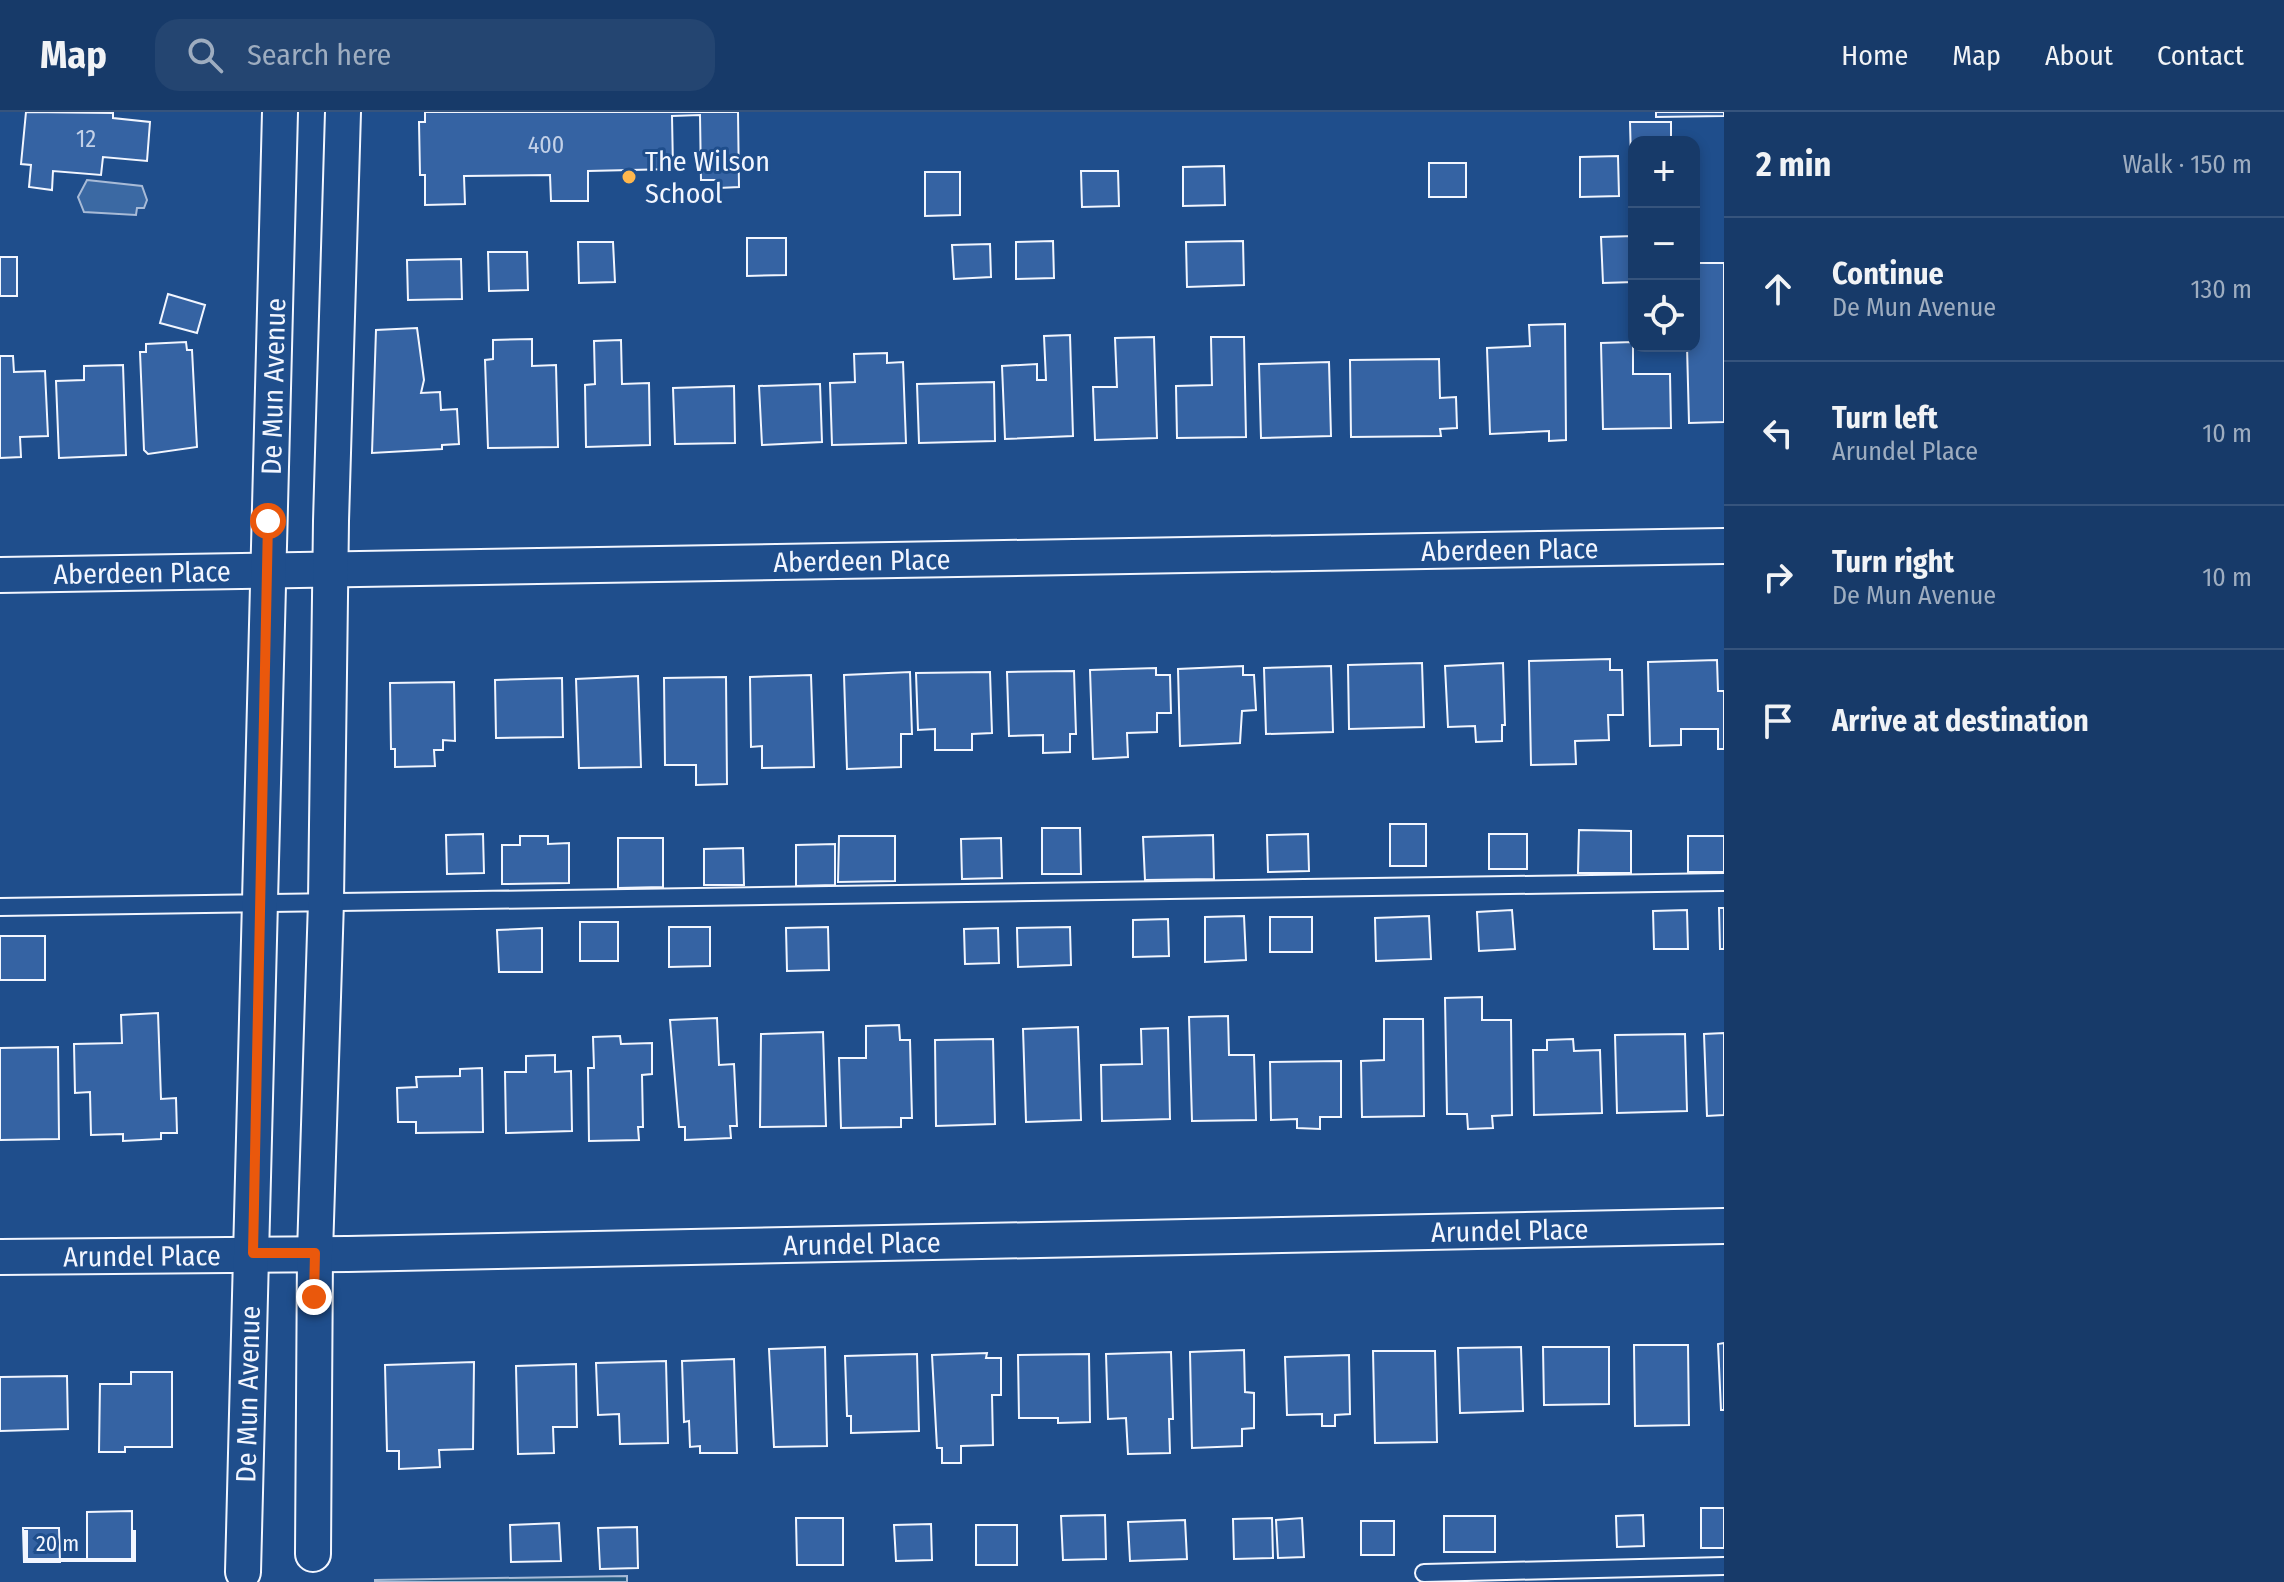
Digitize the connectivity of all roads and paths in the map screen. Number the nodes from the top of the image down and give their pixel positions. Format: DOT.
graph roads {
  1 [pos="280,112"];
  2 [pos="343,112"];
  3 [pos="1724,546"];
  4 [pos="331,570"];
  5 [pos="267,571"];
  6 [pos="0,575"];
  7 [pos="1724,882"];
  8 [pos="326,901"];
  9 [pos="257,902"];
  10 [pos="0,907"];
  11 [pos="1724,1226"];
  12 [pos="253,1253"];
  13 [pos="315,1253"];
  14 [pos="0,1257"];
  15 [pos="313,1554"];
  16 [pos="1724,1566"];
  17 [pos="243,1572"];
  18 [pos="1424,1573"];
  19 [pos="1509,1577"];
  1 -- 5 [label="street, De Mun Avenue"];
  2 -- 4 [label="street"];
  3 -- 4 [label="street, Aberdeen Place"];
  4 -- 5 [label="street, Aberdeen Place"];
  4 -- 8 [label="street"];
  5 -- 6 [label="street, Aberdeen Place"];
  5 -- 9 [label="street, De Mun Avenue"];
  7 -- 8 [label="lane"];
  8 -- 9 [label="lane"];
  8 -- 13 [label="street"];
  9 -- 10 [label="lane"];
  9 -- 12 [label="street, De Mun Avenue"];
  11 -- 13 [label="street, Arundel Place"];
  12 -- 13 [label="street, Arundel Place"];
  12 -- 14 [label="street, Arundel Place"];
  12 -- 17 [label="street, De Mun Avenue"];
  13 -- 15 [label="street"];
  16 -- 19 [label="lane"];
  18 -- 19 [label="lane"];
}
